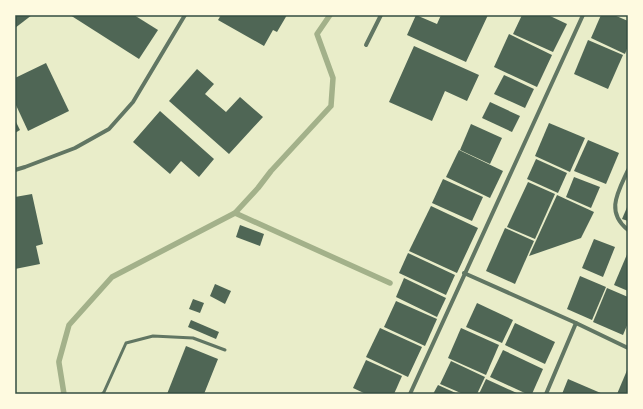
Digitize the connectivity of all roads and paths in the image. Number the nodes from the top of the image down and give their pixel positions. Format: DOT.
graph roads {
  1 [pos="185,15"];
  2 [pos="381,15"];
  3 [pos="583,15"];
  4 [pos="366,45"];
  5 [pos="15,170"];
  6 [pos="628,170"];
  7 [pos="628,230"];
  8 [pos="464,273"];
  9 [pos="576,323"];
  10 [pos="628,348"];
  11 [pos="225,350"];
  12 [pos="103,394"];
  13 [pos="410,394"];
  14 [pos="546,394"];
  1 -- 5 [label="street"];
  2 -- 4 [label="street"];
  3 -- 8 [label="street"];
  6 -- 7 [label="street"];
  8 -- 9 [label="street"];
  8 -- 13 [label="street"];
  9 -- 10 [label="street"];
  9 -- 14 [label="street"];
  11 -- 12 [label="lane"];
}
